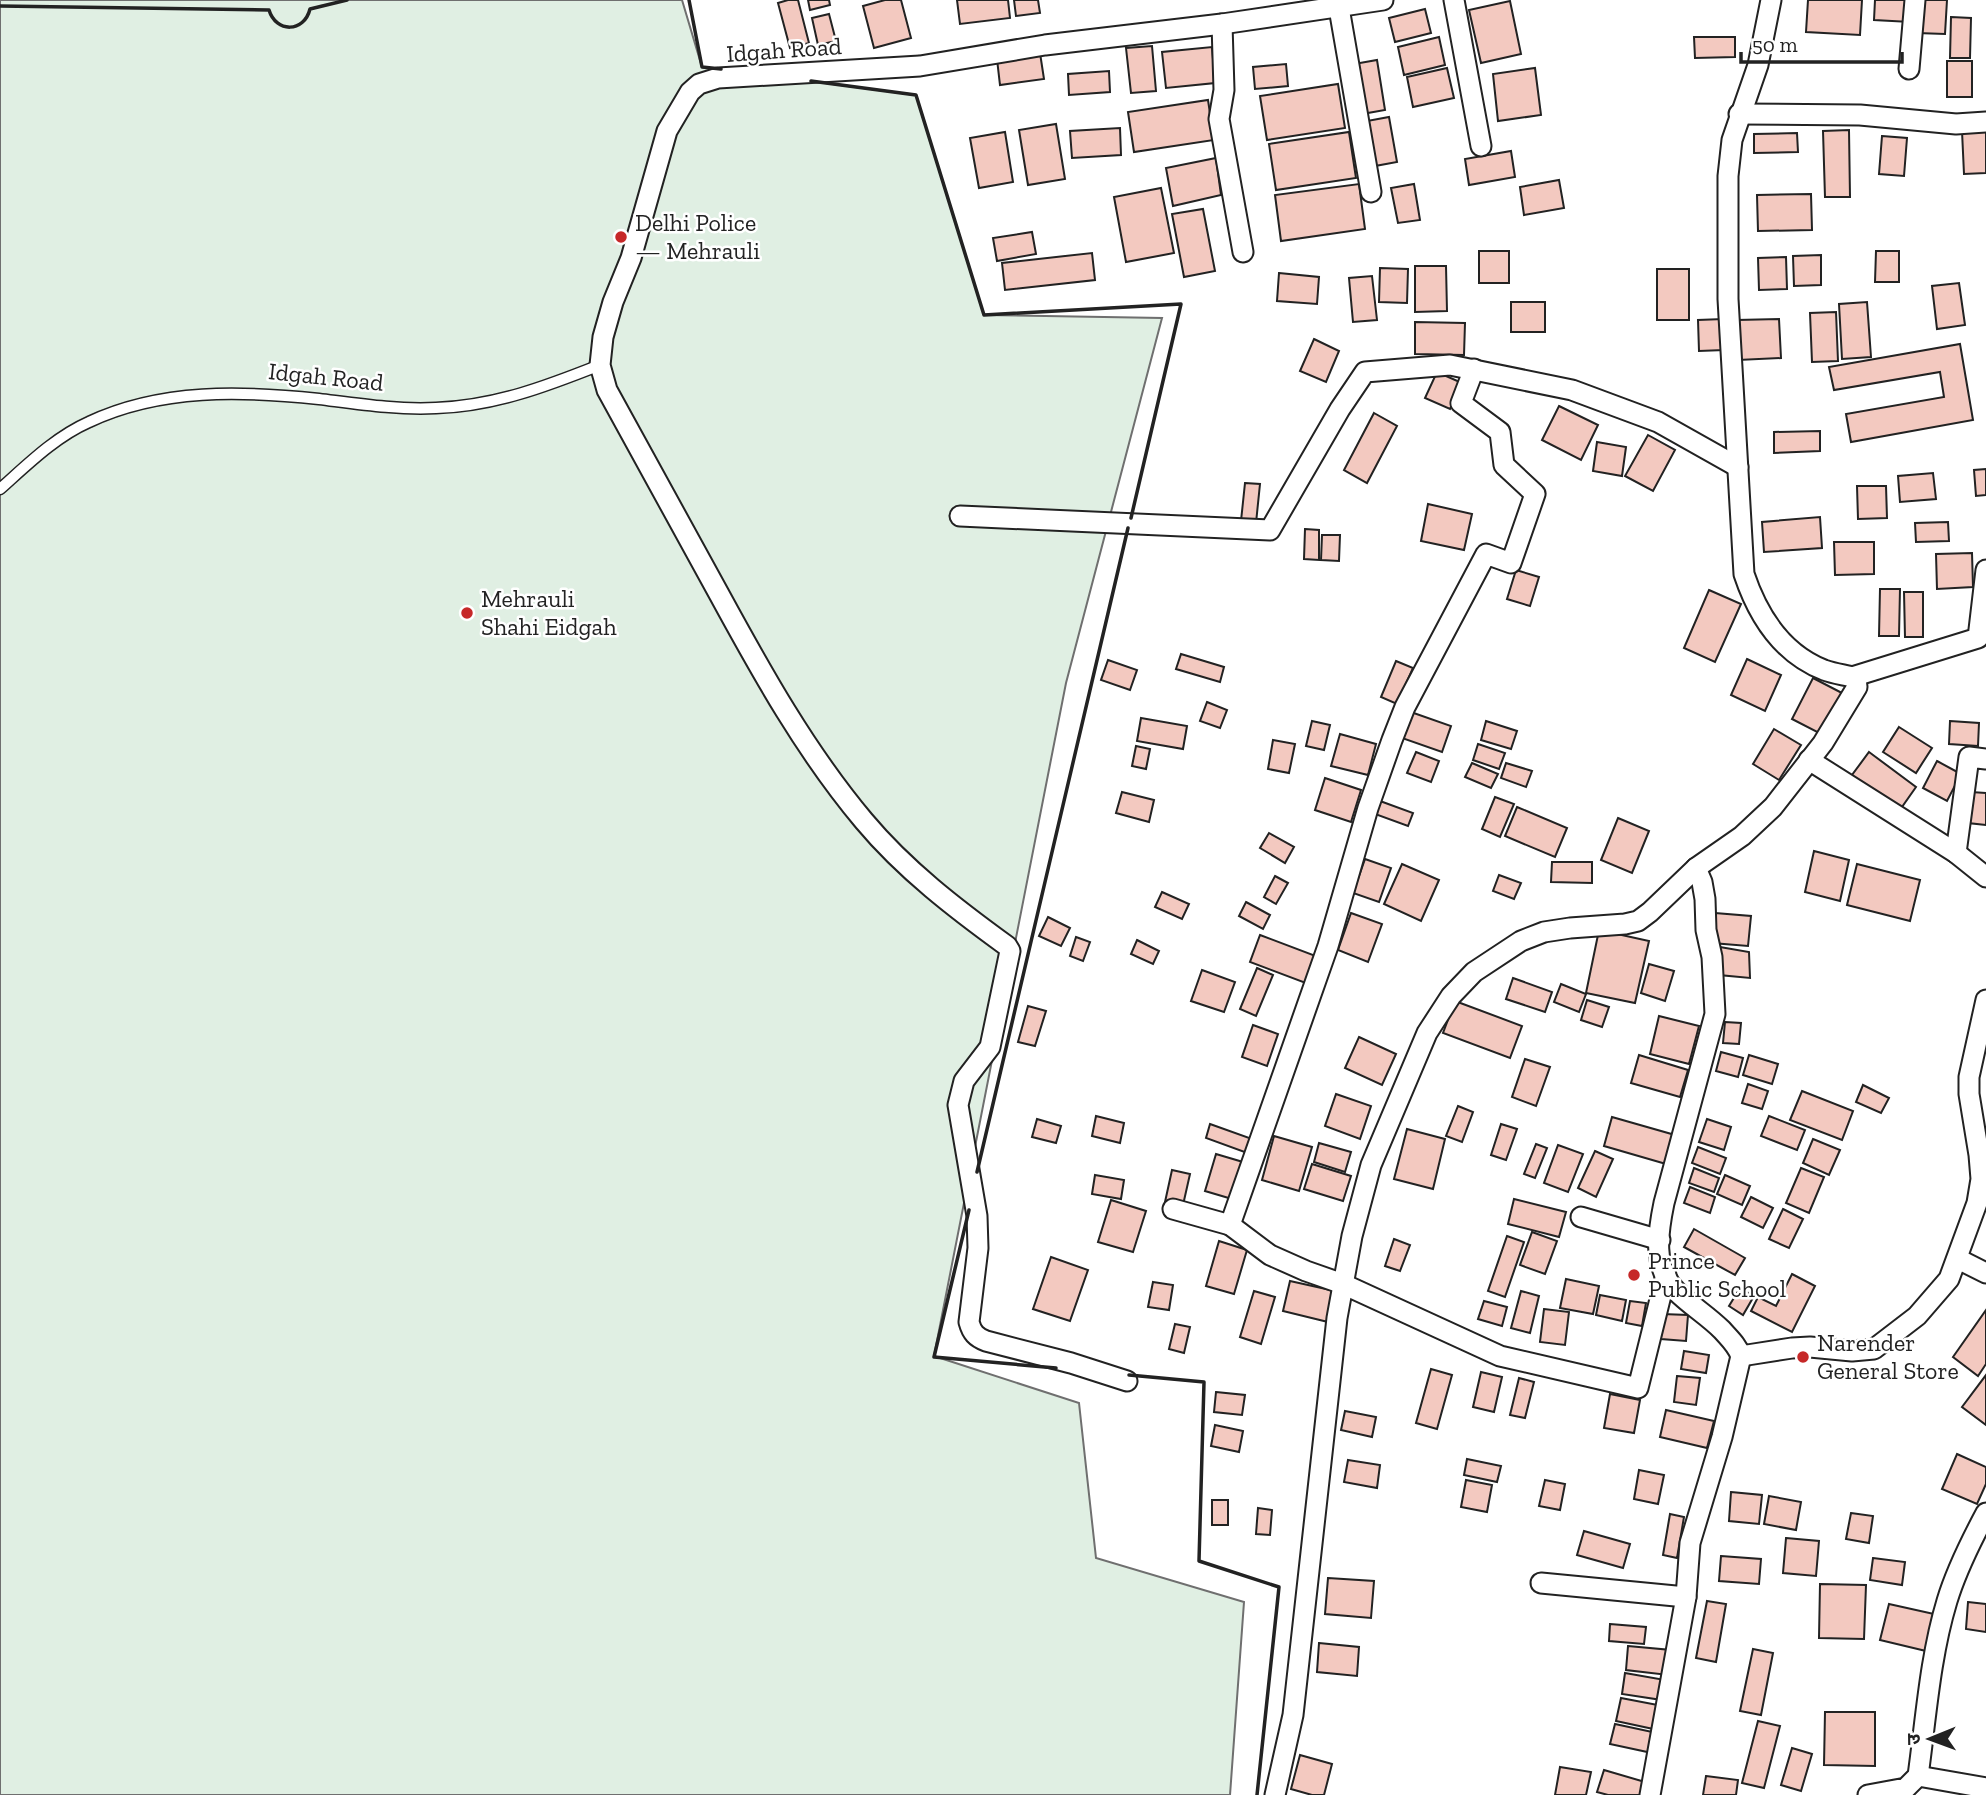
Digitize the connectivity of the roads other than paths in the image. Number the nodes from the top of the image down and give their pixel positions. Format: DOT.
graph roads {
  1 [pos="1383,0"];
  2 [pos="1454,0"];
  3 [pos="1771,0"];
  4 [pos="1915,0"];
  5 [pos="1339,8"];
  6 [pos="1222,24"];
  7 [pos="1909,69"];
  8 [pos="1739,114"];
  9 [pos="1986,122"];
  10 [pos="1480,146"];
  11 [pos="1371,192"];
  12 [pos="1243,252"];
  13 [pos="600,365"];
  14 [pos="1474,369"];
  15 [pos="1738,467"];
  16 [pos="0,489"];
  17 [pos="960,516"];
  18 [pos="1986,570"];
  19 [pos="1852,677"];
  20 [pos="1986,759"];
  21 [pos="1809,760"];
  22 [pos="1956,853"];
  23 [pos="1696,868"];
  24 [pos="1986,877"];
  25 [pos="1986,1000"];
  26 [pos="1173,1209"];
  27 [pos="1581,1217"];
  28 [pos="1230,1225"];
  29 [pos="1660,1240"];
  30 [pos="1958,1259"];
  31 [pos="1986,1273"];
  32 [pos="1666,1275"];
  33 [pos="1343,1284"];
  34 [pos="1741,1356"];
  35 [pos="1128,1381"];
  36 [pos="1986,1513"];
  37 [pos="1541,1583"];
  38 [pos="1686,1597"];
  39 [pos="1918,1776"];
  40 [pos="1986,1788"];
  41 [pos="1275,1795"];
  42 [pos="1650,1795"];
  43 [pos="1868,1795"];
  1 -- 5 [label="street, Idgah Road"];
  2 -- 10 [label="street"];
  3 -- 8 [label="street"];
  4 -- 7 [label="street"];
  5 -- 6 [label="street, Idgah Road"];
  5 -- 11 [label="street"];
  6 -- 12 [label="street"];
  6 -- 13 [label="street, Idgah Road"];
  8 -- 9 [label="street"];
  8 -- 15 [label="street"];
  13 -- 16 [label="lane, Idgah Road"];
  13 -- 35 [label="street"];
  14 -- 15 [label="street"];
  14 -- 17 [label="street"];
  14 -- 28 [label="street"];
  15 -- 19 [label="street"];
  18 -- 19 [label="street"];
  19 -- 21 [label="street"];
  20 -- 22 [label="street"];
  21 -- 22 [label="street"];
  21 -- 23 [label="street"];
  22 -- 24 [label="street"];
  23 -- 29 [label="street"];
  23 -- 33 [label="street"];
  25 -- 30 [label="street"];
  26 -- 28 [label="street"];
  27 -- 29 [label="street"];
  28 -- 33 [label="street"];
  29 -- 32 [label="street"];
  30 -- 31 [label="street"];
  30 -- 34 [label="street"];
  32 -- 33 [label="street"];
  32 -- 34 [label="street"];
  33 -- 41 [label="street"];
  34 -- 38 [label="street"];
  36 -- 39 [label="street"];
  37 -- 38 [label="street"];
  38 -- 42 [label="street"];
  39 -- 40 [label="street"];
  39 -- 43 [label="street"];
}
